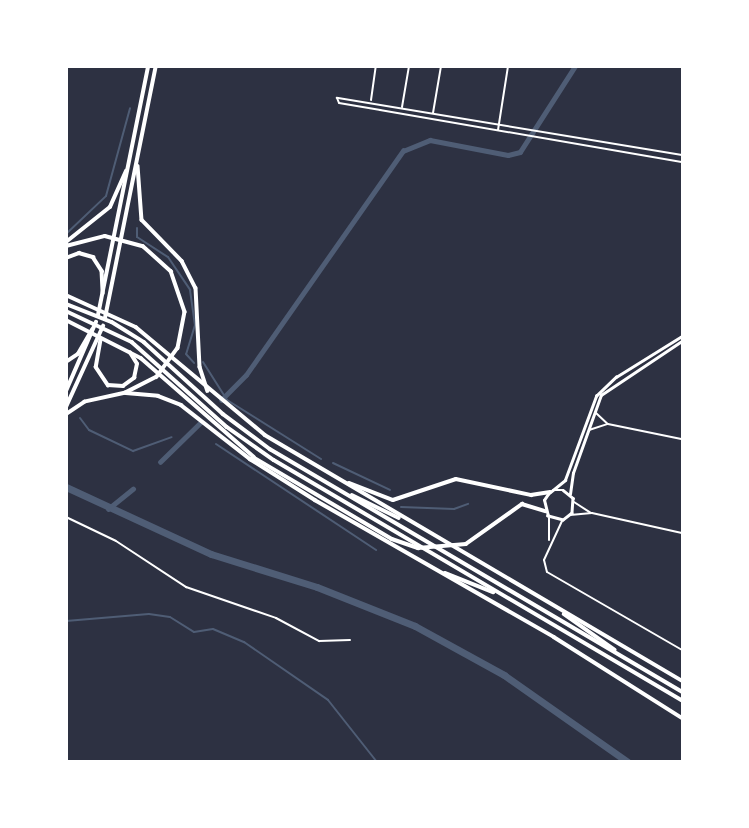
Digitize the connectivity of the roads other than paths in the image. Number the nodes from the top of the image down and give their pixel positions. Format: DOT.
graph roads {
  1 [pos="148,66"];
  2 [pos="156,66"];
  3 [pos="376,66"];
  4 [pos="409,66"];
  5 [pos="441,66"];
  6 [pos="508,66"];
  7 [pos="370,102"];
  8 [pos="402,107"];
  9 [pos="433,113"];
  10 [pos="499,123"];
  11 [pos="497,131"];
  12 [pos="682,155"];
  13 [pos="137,162"];
  14 [pos="682,162"];
  15 [pos="129,166"];
  16 [pos="66,244"];
  17 [pos="66,258"];
  18 [pos="66,293"];
  19 [pos="103,298"];
  20 [pos="66,304"];
  21 [pos="66,311"];
  22 [pos="66,321"];
  23 [pos="90,334"];
  24 [pos="100,338"];
  25 [pos="682,339"];
  26 [pos="126,349"];
  27 [pos="66,362"];
  28 [pos="66,391"];
  29 [pos="126,393"];
  30 [pos="209,393"];
  31 [pos="66,407"];
  32 [pos="594,410"];
  33 [pos="66,415"];
  34 [pos="608,424"];
  35 [pos="587,432"];
  36 [pos="682,439"];
  37 [pos="253,457"];
  38 [pos="272,472"];
  39 [pos="343,480"];
  40 [pos="552,491"];
  41 [pos="347,494"];
  42 [pos="570,494"];
  43 [pos="574,502"];
  44 [pos="545,511"];
  45 [pos="592,513"];
  46 [pos="548,516"];
  47 [pos="570,516"];
  48 [pos="66,517"];
  49 [pos="563,520"];
  50 [pos="408,521"];
  51 [pos="682,533"];
  52 [pos="549,541"];
  53 [pos="440,571"];
  54 [pos="499,593"];
  55 [pos="542,599"];
  56 [pos="349,640"];
  57 [pos="682,650"];
  58 [pos="619,654"];
  59 [pos="682,681"];
  60 [pos="682,692"];
  61 [pos="682,700"];
  62 [pos="682,718"];
  1 -- 15 [label="highway"];
  2 -- 13 [label="highway"];
  3 -- 7 [label="street"];
  4 -- 8 [label="street"];
  5 -- 9 [label="street"];
  6 -- 10 [label="street"];
  7 -- 8 [label="street"];
  7 -- 11 [label="street"];
  8 -- 9 [label="street"];
  9 -- 10 [label="street"];
  10 -- 11 [label="street"];
  10 -- 12 [label="street"];
  11 -- 14 [label="street"];
  13 -- 24 [label="highway"];
  13 -- 30 [label="highway"];
  15 -- 16 [label="highway"];
  15 -- 19 [label="highway"];
  16 -- 29 [label="highway"];
  17 -- 19 [label="highway"];
  18 -- 30 [label="highway"];
  19 -- 23 [label="highway"];
  20 -- 41 [label="highway"];
  21 -- 54 [label="highway"];
  22 -- 26 [label="highway"];
  23 -- 27 [label="highway"];
  23 -- 28 [label="highway"];
  24 -- 26 [label="highway"];
  24 -- 31 [label="highway"];
  25 -- 32 [label="main road"];
  25 -- 40 [label="main road"];
  26 -- 37 [label="highway"];
  29 -- 33 [label="highway"];
  29 -- 38 [label="highway"];
  30 -- 39 [label="highway"];
  32 -- 34 [label="street"];
  32 -- 35 [label="main road"];
  34 -- 35 [label="street"];
  34 -- 36 [label="street"];
  35 -- 42 [label="main road"];
  37 -- 38 [label="highway"];
  37 -- 44 [label="highway"];
  38 -- 53 [label="highway"];
  39 -- 40 [label="highway"];
  39 -- 50 [label="highway"];
  40 -- 42 [label="main road"];
  40 -- 44 [label="main road"];
  41 -- 50 [label="highway"];
  41 -- 58 [label="highway"];
  42 -- 43 [label="main road"];
  43 -- 45 [label="street"];
  43 -- 47 [label="main road"];
  44 -- 46 [label="main road"];
  45 -- 47 [label="street"];
  45 -- 51 [label="street"];
  46 -- 49 [label="main road"];
  46 -- 52 [label="street"];
  47 -- 49 [label="main road"];
  48 -- 56 [label="street"];
  49 -- 52 [label="street"];
  50 -- 55 [label="highway"];
  52 -- 57 [label="street"];
  53 -- 54 [label="highway"];
  53 -- 62 [label="highway"];
  54 -- 61 [label="highway"];
  55 -- 58 [label="highway"];
  55 -- 59 [label="highway"];
  58 -- 60 [label="highway"];
}
